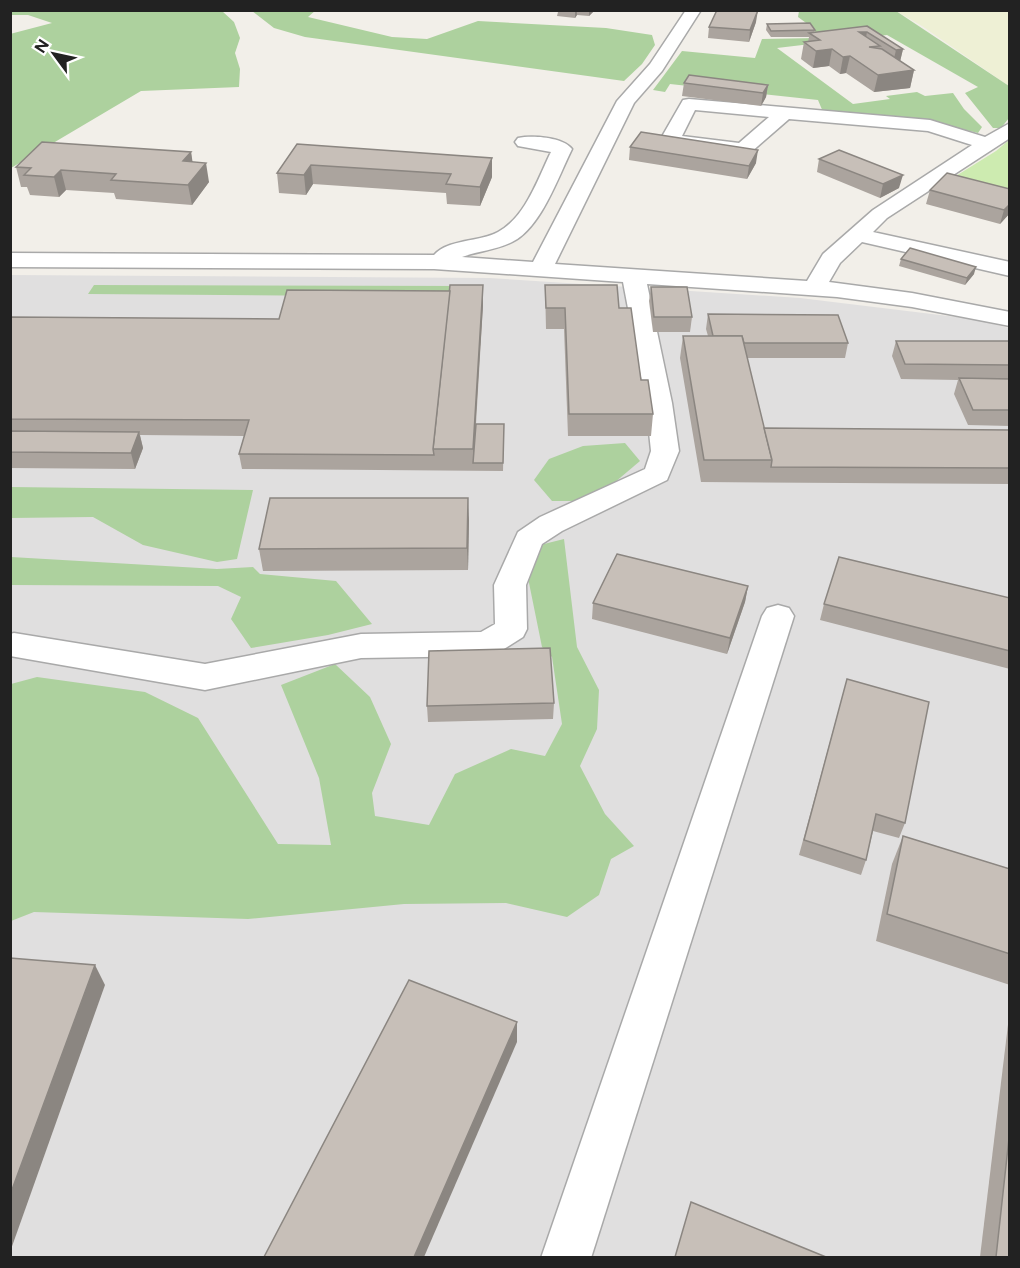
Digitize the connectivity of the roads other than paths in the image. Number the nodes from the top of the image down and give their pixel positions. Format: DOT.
graph roads {
  1 [pos="694,10"];
  2 [pos="784,113"];
  3 [pos="1010,129"];
  4 [pos="525,142"];
  5 [pos="989,144"];
  6 [pos="858,235"];
  7 [pos="10,260"];
  8 [pos="434,262"];
  9 [pos="980,264"];
  10 [pos="1010,269"];
  11 [pos="540,271"];
  12 [pos="634,277"];
  13 [pos="1010,280"];
  14 [pos="814,288"];
  15 [pos="1010,319"];
  16 [pos="778,616"];
  17 [pos="14,645"];
  18 [pos="566,1257"];
  1 -- 11 [label="street"];
  2 -- 2 [label="street"];
  2 -- 5 [label="street"];
  3 -- 5 [label="street"];
  4 -- 8 [label="street"];
  5 -- 6 [label="street"];
  6 -- 9 [label="street"];
  6 -- 14 [label="street"];
  7 -- 8 [label="street"];
  8 -- 11 [label="street"];
  9 -- 10 [label="street"];
  9 -- 13 [label="street"];
  11 -- 12 [label="street"];
  12 -- 14 [label="street"];
  12 -- 17 [label="street"];
  14 -- 15 [label="street"];
  16 -- 18 [label="street"];
}
